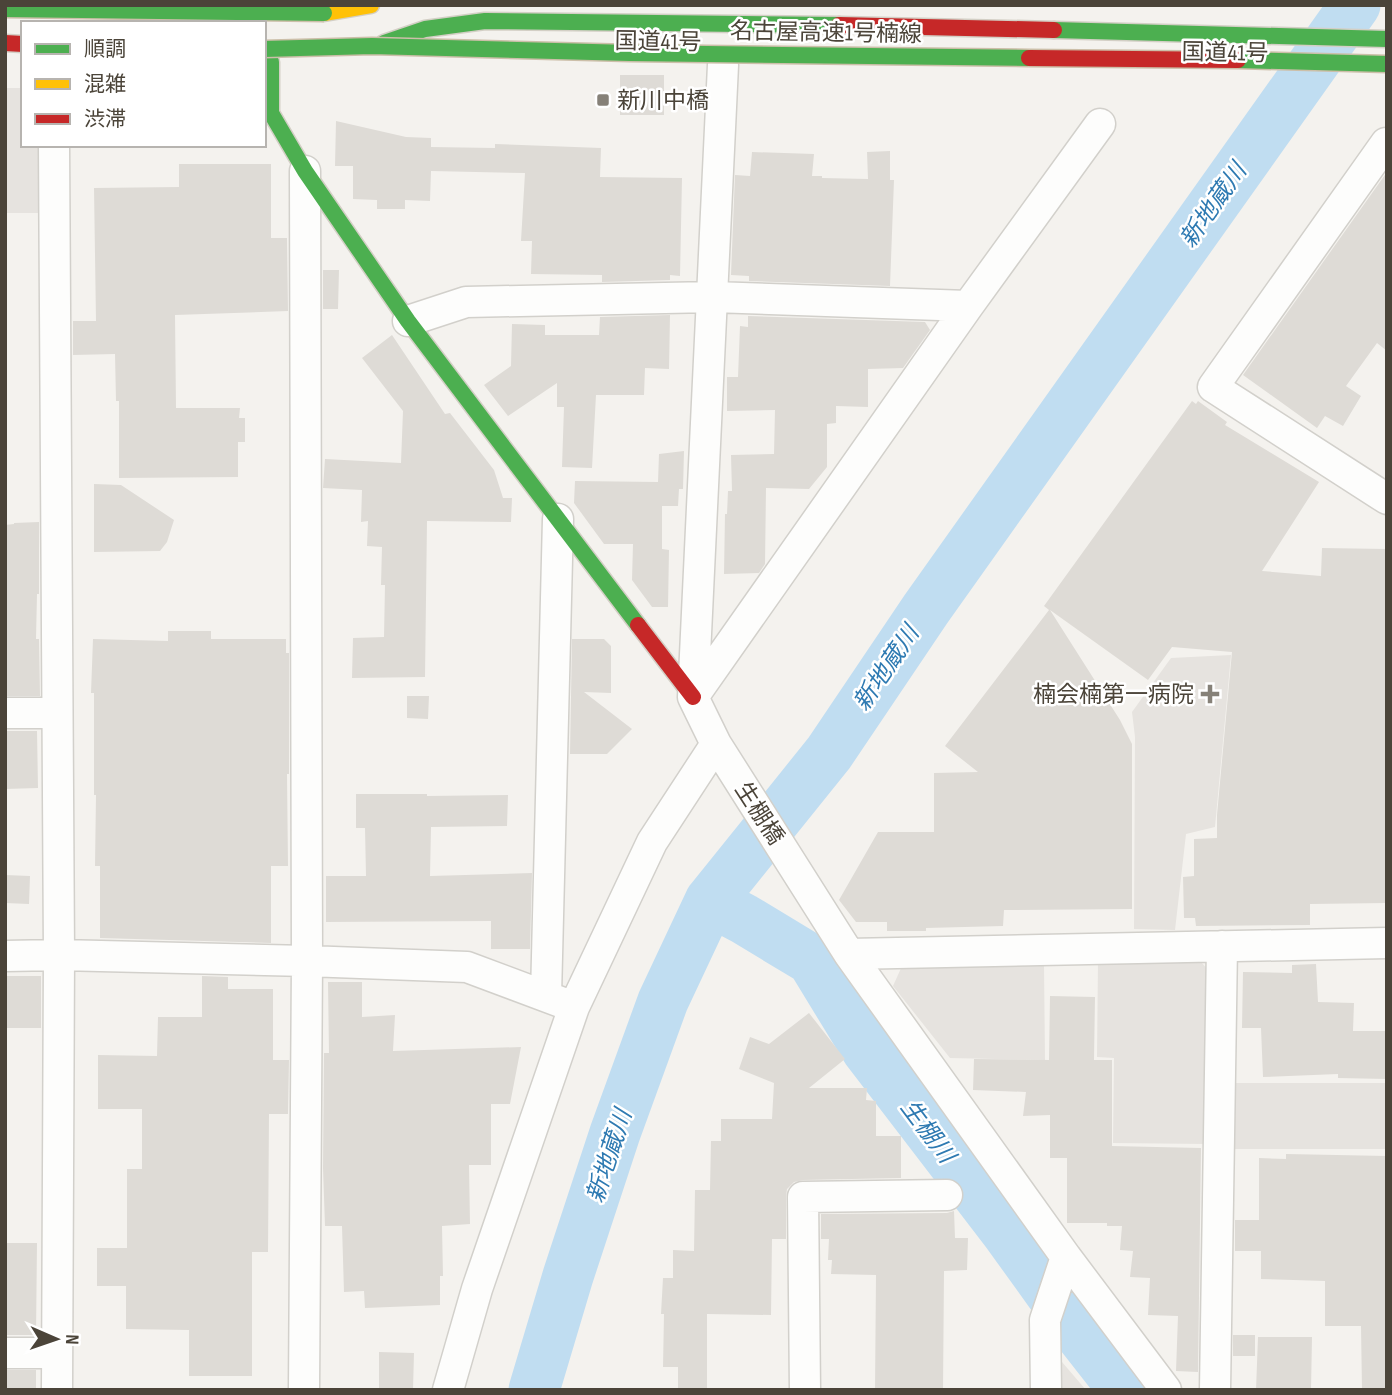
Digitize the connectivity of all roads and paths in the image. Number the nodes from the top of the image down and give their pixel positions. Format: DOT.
graph roads {
  1 [pos="293,5"];
  2 [pos="370,5"];
  3 [pos="5,9"];
  4 [pos="1387,39"];
  5 [pos="372,46"];
  6 [pos="266,58"];
  7 [pos="1246,60"];
  8 [pos="341,62"];
  9 [pos="411,62"];
  10 [pos="723,65"];
  11 [pos="1384,73"];
  12 [pos="1276,79"];
  13 [pos="1100,124"];
  14 [pos="1386,143"];
  15 [pos="54,147"];
  16 [pos="305,171"];
  17 [pos="713,297"];
  18 [pos="968,306"];
  19 [pos="408,321"];
  20 [pos="1387,499"];
  21 [pos="558,519"];
  22 [pos="693,698"];
  23 [pos="5,713"];
  24 [pos="57,713"];
  25 [pos="716,744"];
  26 [pos="1387,943"];
  27 [pos="1222,946"];
  28 [pos="849,954"];
  29 [pos="5,956"];
  30 [pos="58,956"];
  31 [pos="307,961"];
  32 [pos="546,996"];
  33 [pos="574,1007"];
  34 [pos="947,1195"];
  35 [pos="1063,1266"];
  36 [pos="5,1353"];
  37 [pos="57,1353"];
  38 [pos="57,1390"];
  39 [pos="304,1390"];
  40 [pos="447,1390"];
  41 [pos="804,1390"];
  42 [pos="1046,1390"];
  43 [pos="1166,1390"];
  44 [pos="1215,1390"];
  1 -- 6 [label="street"];
  2 -- 3 [label="main road, bridge"];
  4 -- 5 [label="main road"];
  5 -- 6 [label="main road, 名古屋高速1号楠線, bridge"];
  5 -- 7 [label="main road, 名古屋高速1号楠線, bridge"];
  6 -- 8 [label="main road"];
  6 -- 16 [label="main road"];
  7 -- 11 [label="main road, 名古屋高速1号楠線, bridge"];
  7 -- 12 [label="main road"];
  9 -- 10 [label="main road, 国道41号"];
  10 -- 11 [label="main road, 国道41号"];
  10 -- 17 [label="street"];
  13 -- 18 [label="street"];
  14 -- 20 [label="street"];
  15 -- 24 [label="street"];
  16 -- 19 [label="main road"];
  16 -- 31 [label="street"];
  17 -- 18 [label="street"];
  17 -- 19 [label="street"];
  17 -- 22 [label="street"];
  18 -- 22 [label="street"];
  19 -- 21 [label="main road"];
  21 -- 22 [label="main road"];
  21 -- 32 [label="street"];
  22 -- 25 [label="street, 生棚橋"];
  23 -- 24 [label="street"];
  24 -- 30 [label="street"];
  25 -- 28 [label="street, 生棚橋"];
  25 -- 33 [label="street"];
  26 -- 27 [label="street"];
  27 -- 28 [label="street"];
  27 -- 44 [label="street"];
  28 -- 35 [label="street, 生棚橋"];
  29 -- 30 [label="street"];
  30 -- 31 [label="street"];
  30 -- 37 [label="street"];
  31 -- 32 [label="street"];
  31 -- 39 [label="street"];
  32 -- 33 [label="street"];
  33 -- 40 [label="street"];
  34 -- 41 [label="street"];
  35 -- 42 [label="street"];
  35 -- 43 [label="street, 生棚橋"];
  36 -- 37 [label="street"];
  37 -- 38 [label="street"];
}
